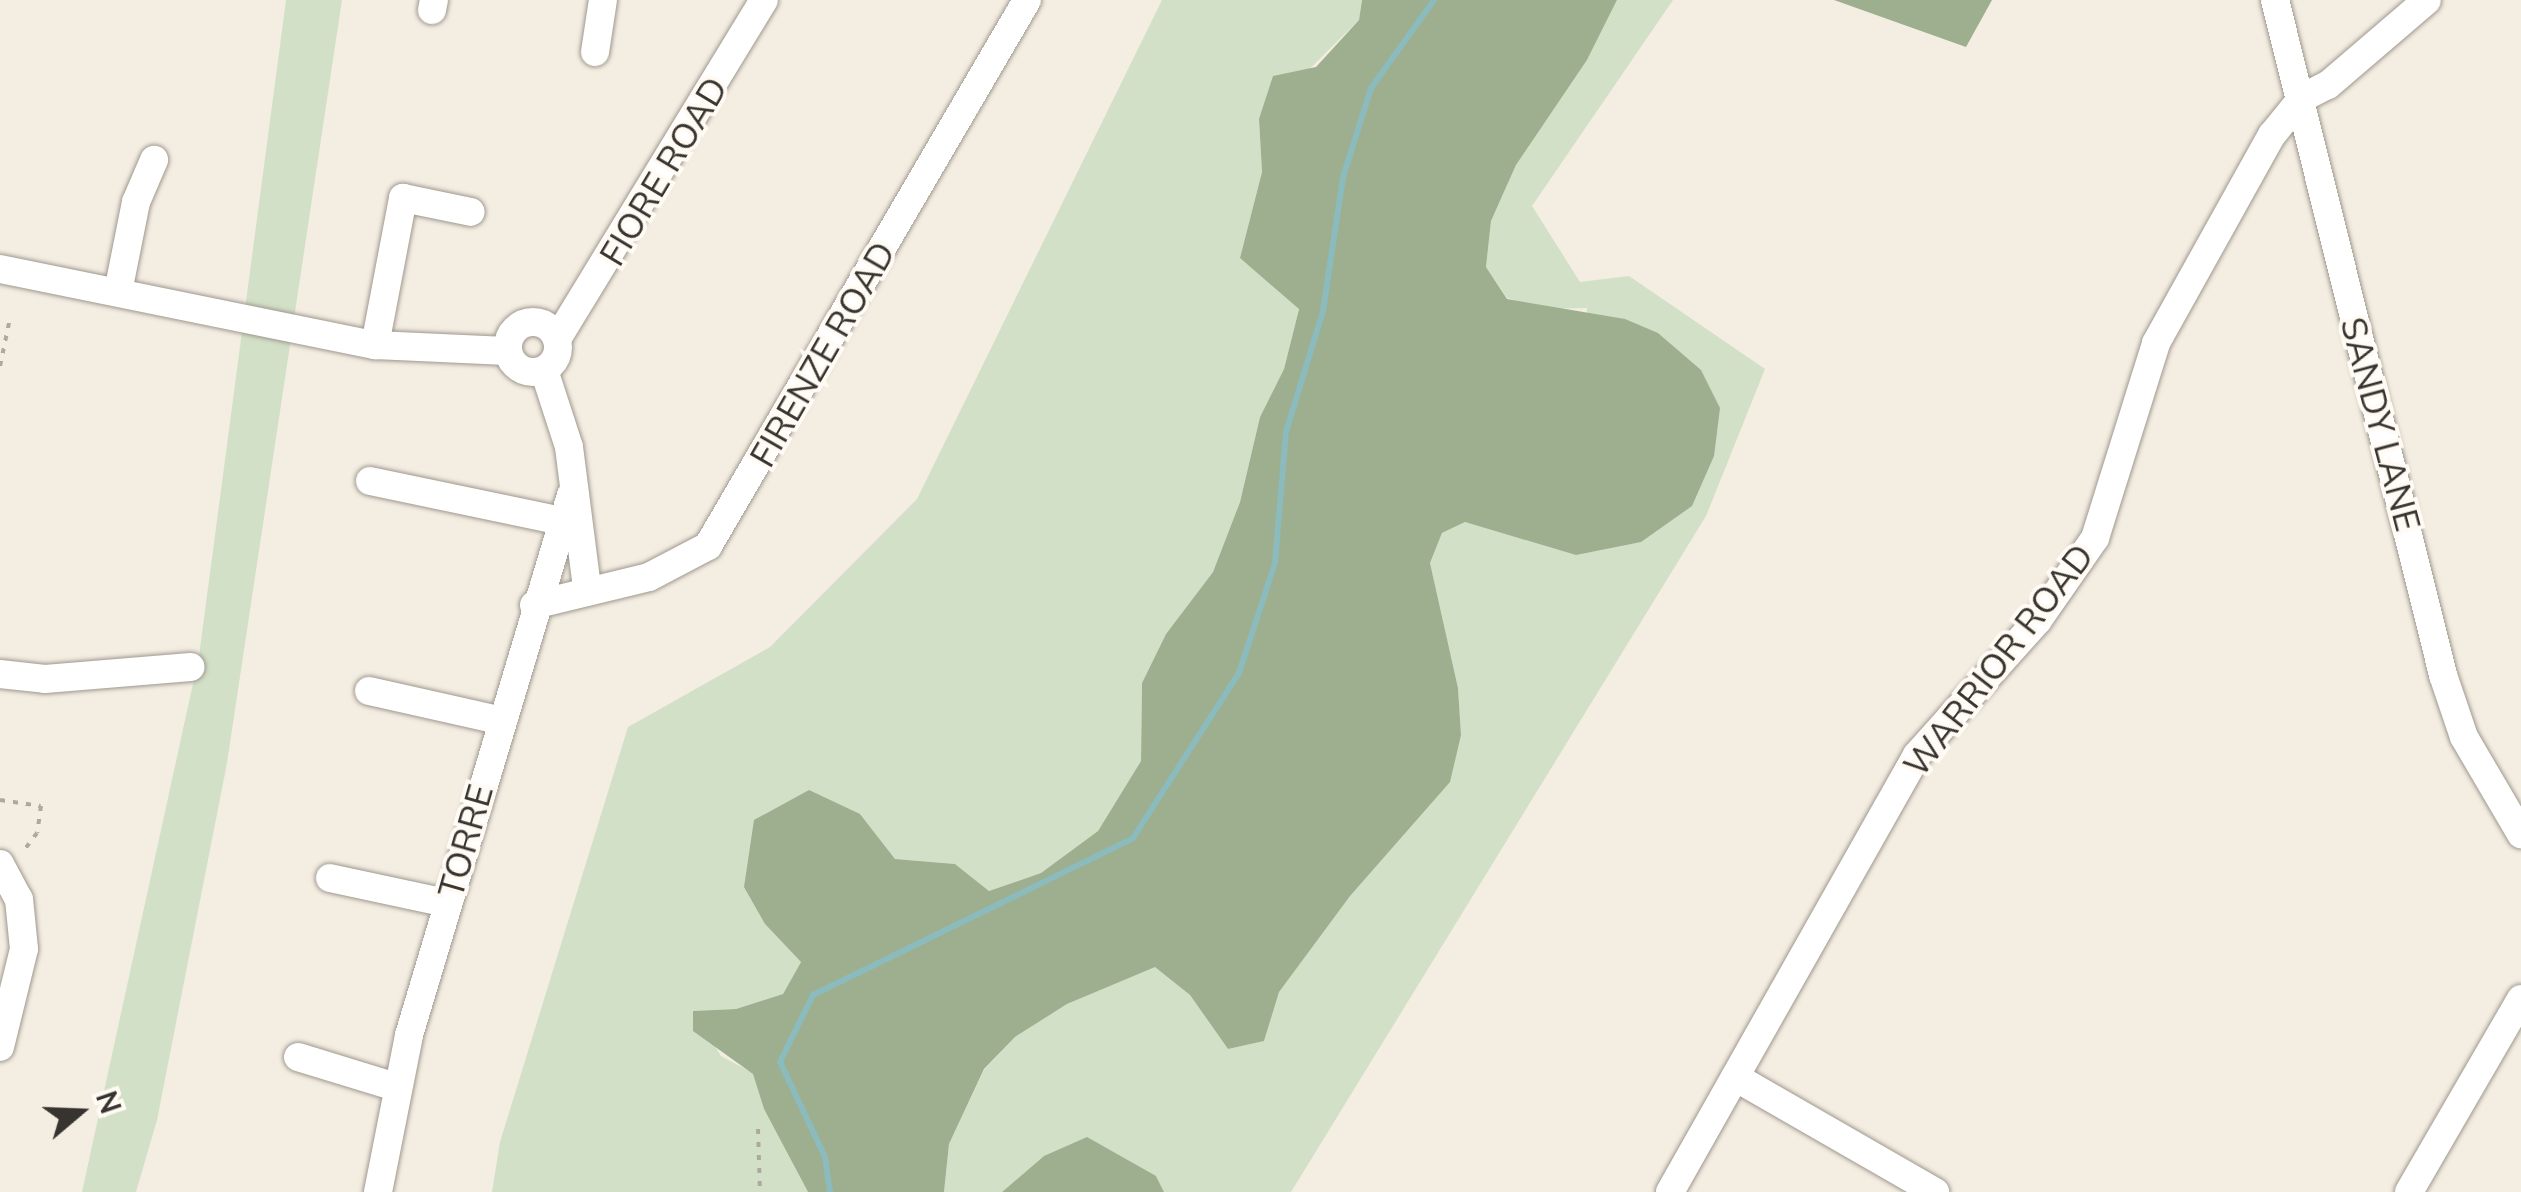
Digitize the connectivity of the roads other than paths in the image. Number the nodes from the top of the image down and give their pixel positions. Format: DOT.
graph roads {
  1 [pos="604,0"];
  2 [pos="764,0"];
  3 [pos="1026,0"];
  4 [pos="2275,0"];
  5 [pos="2426,0"];
  6 [pos="595,52"];
  7 [pos="2302,98"];
  8 [pos="154,160"];
  9 [pos="472,212"];
  10 [pos="0,269"];
  11 [pos="118,292"];
  12 [pos="557,339"];
  13 [pos="376,345"];
  14 [pos="508,351"];
  15 [pos="544,370"];
  16 [pos="370,481"];
  17 [pos="570,514"];
  18 [pos="586,588"];
  19 [pos="534,605"];
  20 [pos="192,667"];
  21 [pos="0,674"];
  22 [pos="369,691"];
  23 [pos="499,720"];
  24 [pos="2521,834"];
  25 [pos="4,867"];
  26 [pos="330,878"];
  27 [pos="447,903"];
  28 [pos="2521,1000"];
  29 [pos="0,1047"];
  30 [pos="298,1057"];
  31 [pos="1736,1077"];
  32 [pos="396,1087"];
  33 [pos="378,1192"];
  34 [pos="1670,1192"];
  35 [pos="1934,1192"];
  36 [pos="2408,1192"];
  1 -- 6 [label="street"];
  2 -- 12 [label="street, FIORE ROAD"];
  3 -- 18 [label="street, FIRENZE ROAD"];
  4 -- 7 [label="street, SANDY LANE"];
  5 -- 7 [label="street, WARRIOR ROAD"];
  7 -- 24 [label="street, SANDY LANE"];
  7 -- 31 [label="street, WARRIOR ROAD"];
  8 -- 11 [label="street"];
  9 -- 13 [label="street"];
  10 -- 11 [label="street"];
  11 -- 13 [label="street"];
  12 -- 14 [label="street"];
  12 -- 15 [label="street, FIORE ROAD"];
  13 -- 14 [label="street"];
  14 -- 15 [label="street"];
  15 -- 17 [label="street, TORRE"];
  16 -- 17 [label="street"];
  17 -- 18 [label="street, TORRE"];
  17 -- 19 [label="street, TORRE"];
  18 -- 19 [label="street, FIRENZE ROAD"];
  19 -- 23 [label="street, TORRE"];
  20 -- 21 [label="street"];
  22 -- 23 [label="street"];
  23 -- 27 [label="street, TORRE"];
  25 -- 29 [label="street"];
  26 -- 27 [label="street"];
  27 -- 32 [label="street, TORRE"];
  28 -- 36 [label="street"];
  30 -- 32 [label="street"];
  31 -- 34 [label="street, WARRIOR ROAD"];
  31 -- 35 [label="street"];
  32 -- 33 [label="street, TORRE"];
}
